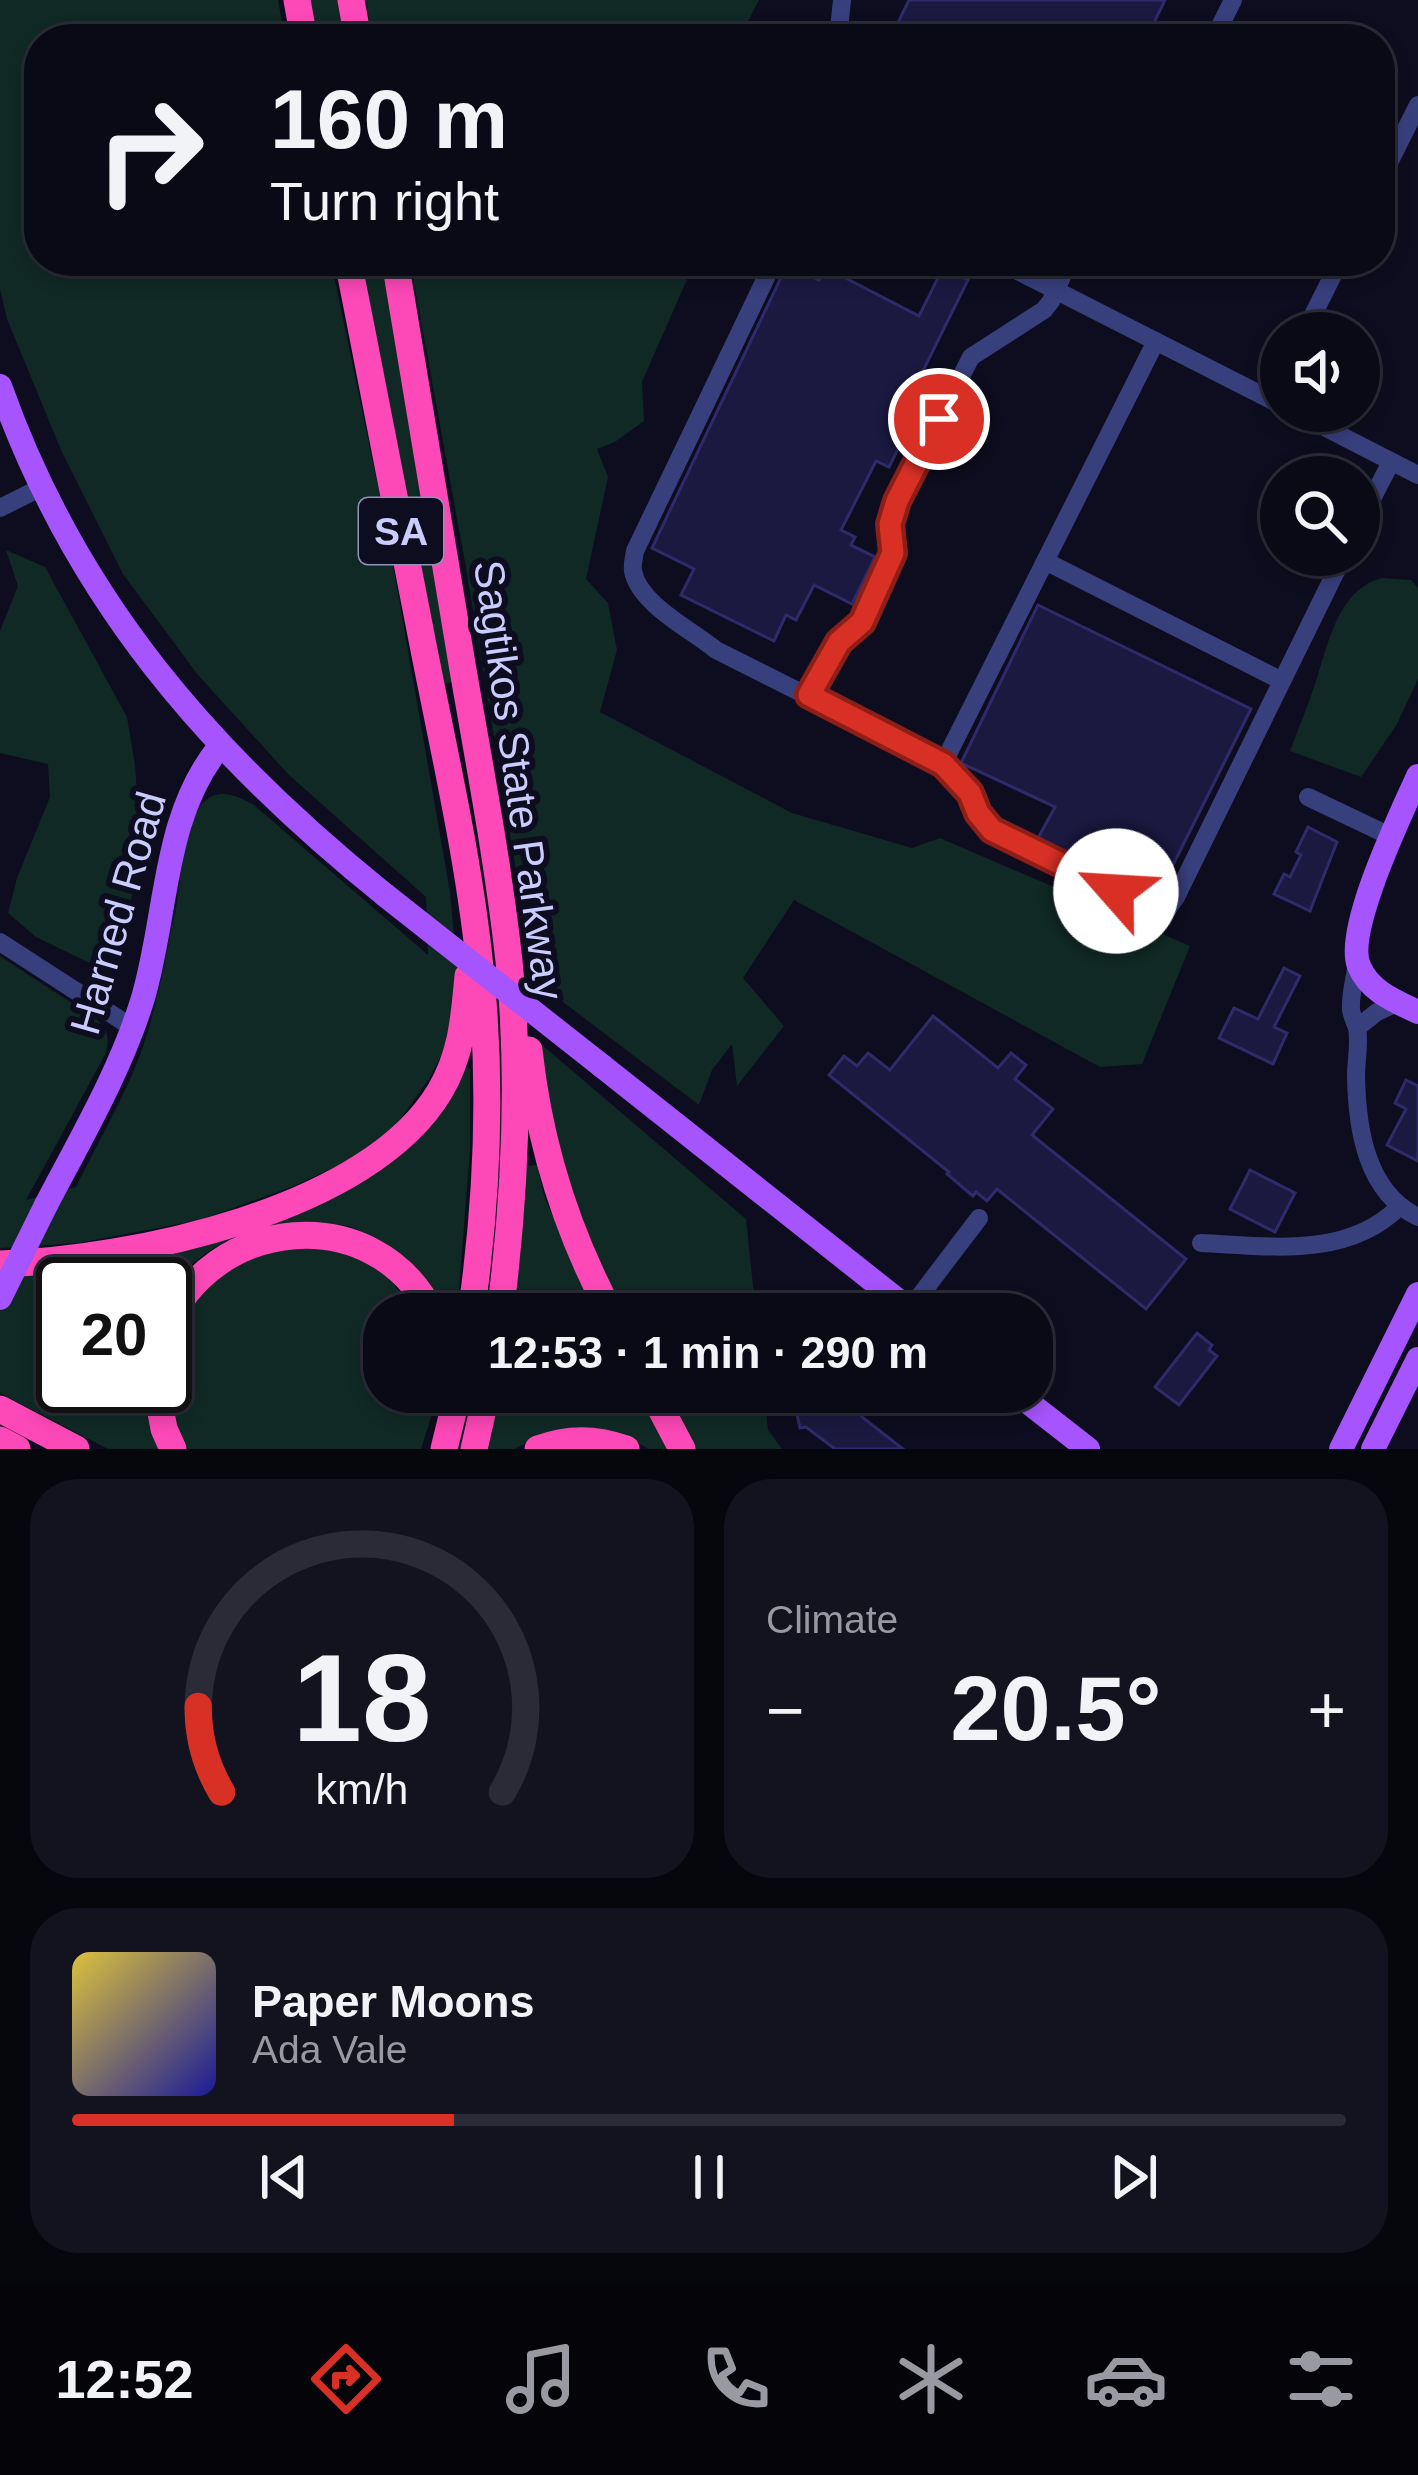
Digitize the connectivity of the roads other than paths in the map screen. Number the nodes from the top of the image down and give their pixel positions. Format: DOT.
graph roads {
  1 [pos="1418,105"];
  2 [pos="1395,151"];
  3 [pos="351,276"];
  4 [pos="397,276"];
  5 [pos="767,276"];
  6 [pos="1027,276"];
  7 [pos="1062,276"];
  8 [pos="1332,276"];
  9 [pos="1056,291"];
  10 [pos="1314,312"];
  11 [pos="1156,341"];
  12 [pos="0,386"];
  13 [pos="1260,394"];
  14 [pos="1334,432"];
  15 [pos="1390,461"];
  16 [pos="1418,475"];
  17 [pos="1380,481"];
  18 [pos="42,487"];
  19 [pos="0,508"];
  20 [pos="1047,562"];
  21 [pos="1333,576"];
  22 [pos="1280,680"];
  23 [pos="809,695"];
  24 [pos="220,746"];
  25 [pos="943,764"];
  26 [pos="1418,776"];
  27 [pos="1308,797"];
  28 [pos="490,833"];
  29 [pos="1392,837"];
  30 [pos="475,920"];
  31 [pos="0,942"];
  32 [pos="1357,962"];
  33 [pos="1409,1007"];
  34 [pos="133,1028"];
  35 [pos="1357,1028"];
  36 [pos="1399,1207"];
  37 [pos="1418,1217"];
  38 [pos="979,1218"];
  39 [pos="1202,1243"];
  40 [pos="0,1264"];
  41 [pos="192,1285"];
  42 [pos="419,1293"];
  43 [pos="473,1293"];
  44 [pos="502,1293"];
  45 [pos="601,1293"];
  46 [pos="885,1293"];
  47 [pos="925,1293"];
  48 [pos="1418,1294"];
  49 [pos="0,1298"];
  50 [pos="1418,1358"];
  51 [pos="0,1409"];
  52 [pos="161,1413"];
  53 [pos="439,1413"];
  54 [pos="453,1413"];
  55 [pos="482,1413"];
  56 [pos="663,1413"];
  57 [pos="1042,1413"];
  58 [pos="0,1440"];
  59 [pos="17,1449"];
  60 [pos="76,1449"];
  61 [pos="173,1449"];
  62 [pos="434,1449"];
  63 [pos="445,1449"];
  64 [pos="474,1449"];
  65 [pos="538,1449"];
  66 [pos="626,1449"];
  67 [pos="682,1449"];
  68 [pos="1088,1449"];
  69 [pos="1341,1449"];
  70 [pos="1373,1449"];
  1 -- 2 [label="street"];
  3 -- 30 [label="highway, Sagtikos State Parkway / SA"];
  4 -- 28 [label="highway, Sagtikos State Parkway / SA"];
  5 -- 23 [label="street"];
  6 -- 9 [label="street"];
  7 -- 9 [label="street"];
  8 -- 10 [label="street"];
  9 -- 11 [label="street"];
  9 -- 23 [label="street"];
  11 -- 13 [label="street"];
  11 -- 20 [label="street"];
  12 -- 18 [label="main road"];
  14 -- 15 [label="street"];
  15 -- 16 [label="street"];
  15 -- 17 [label="street"];
  18 -- 19 [label="street"];
  18 -- 24 [label="main road"];
  20 -- 22 [label="street"];
  20 -- 25 [label="street"];
  21 -- 22 [label="street"];
  22 -- 25 [label="street"];
  23 -- 25 [label="street"];
  24 -- 34 [label="main road, Harned Road"];
  24 -- 46 [label="main road, bridge"];
  26 -- 29 [label="main road"];
  27 -- 29 [label="street"];
  28 -- 44 [label="highway, Sagtikos State Parkway / SA"];
  28 -- 45 [label="highway"];
  29 -- 32 [label="main road"];
  30 -- 40 [label="highway"];
  30 -- 43 [label="highway, Sagtikos State Parkway / SA"];
  31 -- 34 [label="street"];
  32 -- 33 [label="main road"];
  32 -- 35 [label="street"];
  33 -- 35 [label="street"];
  34 -- 49 [label="main road, Harned Road, bridge"];
  35 -- 36 [label="street"];
  36 -- 37 [label="street"];
  36 -- 39 [label="street"];
  38 -- 47 [label="street"];
  41 -- 42 [label="highway"];
  48 -- 69 [label="main road"];
  50 -- 70 [label="main road"];
  51 -- 60 [label="highway"];
  52 -- 61 [label="highway"];
  53 -- 62 [label="highway"];
  54 -- 63 [label="highway"];
  55 -- 64 [label="highway"];
  56 -- 67 [label="highway"];
  57 -- 68 [label="main road"];
  58 -- 59 [label="highway"];
  65 -- 66 [label="highway"];
}
